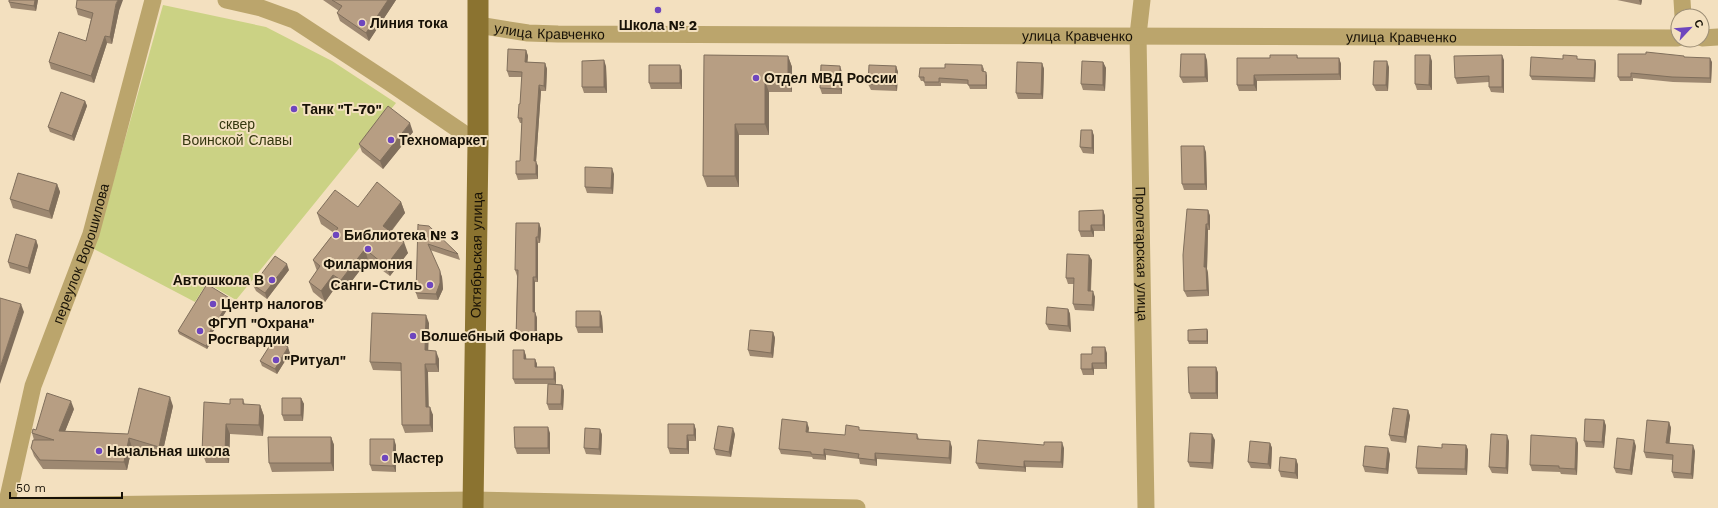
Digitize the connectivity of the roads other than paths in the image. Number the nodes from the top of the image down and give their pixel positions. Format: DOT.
graph roads {
  1 [pos="153,0"];
  2 [pos="226,0"];
  3 [pos="478,0"];
  4 [pos="1142,0"];
  5 [pos="478,25"];
  6 [pos="1138,35"];
  7 [pos="1670,38"];
  8 [pos="478,143"];
  9 [pos="473,504"];
  10 [pos="3,506"];
  11 [pos="857,508"];
  12 [pos="1146,508"];
  1 -- 10 [label="street, переулок Ворошилова"];
  2 -- 8 [label="street"];
  3 -- 5 [label="main road, Октябрьская улица"];
  4 -- 6 [label="street, Пролетарская улица"];
  5 -- 6 [label="street, улица Кравченко"];
  5 -- 8 [label="main road, Октябрьская улица"];
  6 -- 7 [label="street, улица Кравченко"];
  6 -- 12 [label="street, Пролетарская улица"];
  8 -- 9 [label="main road, Октябрьская улица"];
  9 -- 10 [label="street"];
  9 -- 11 [label="street"];
}
